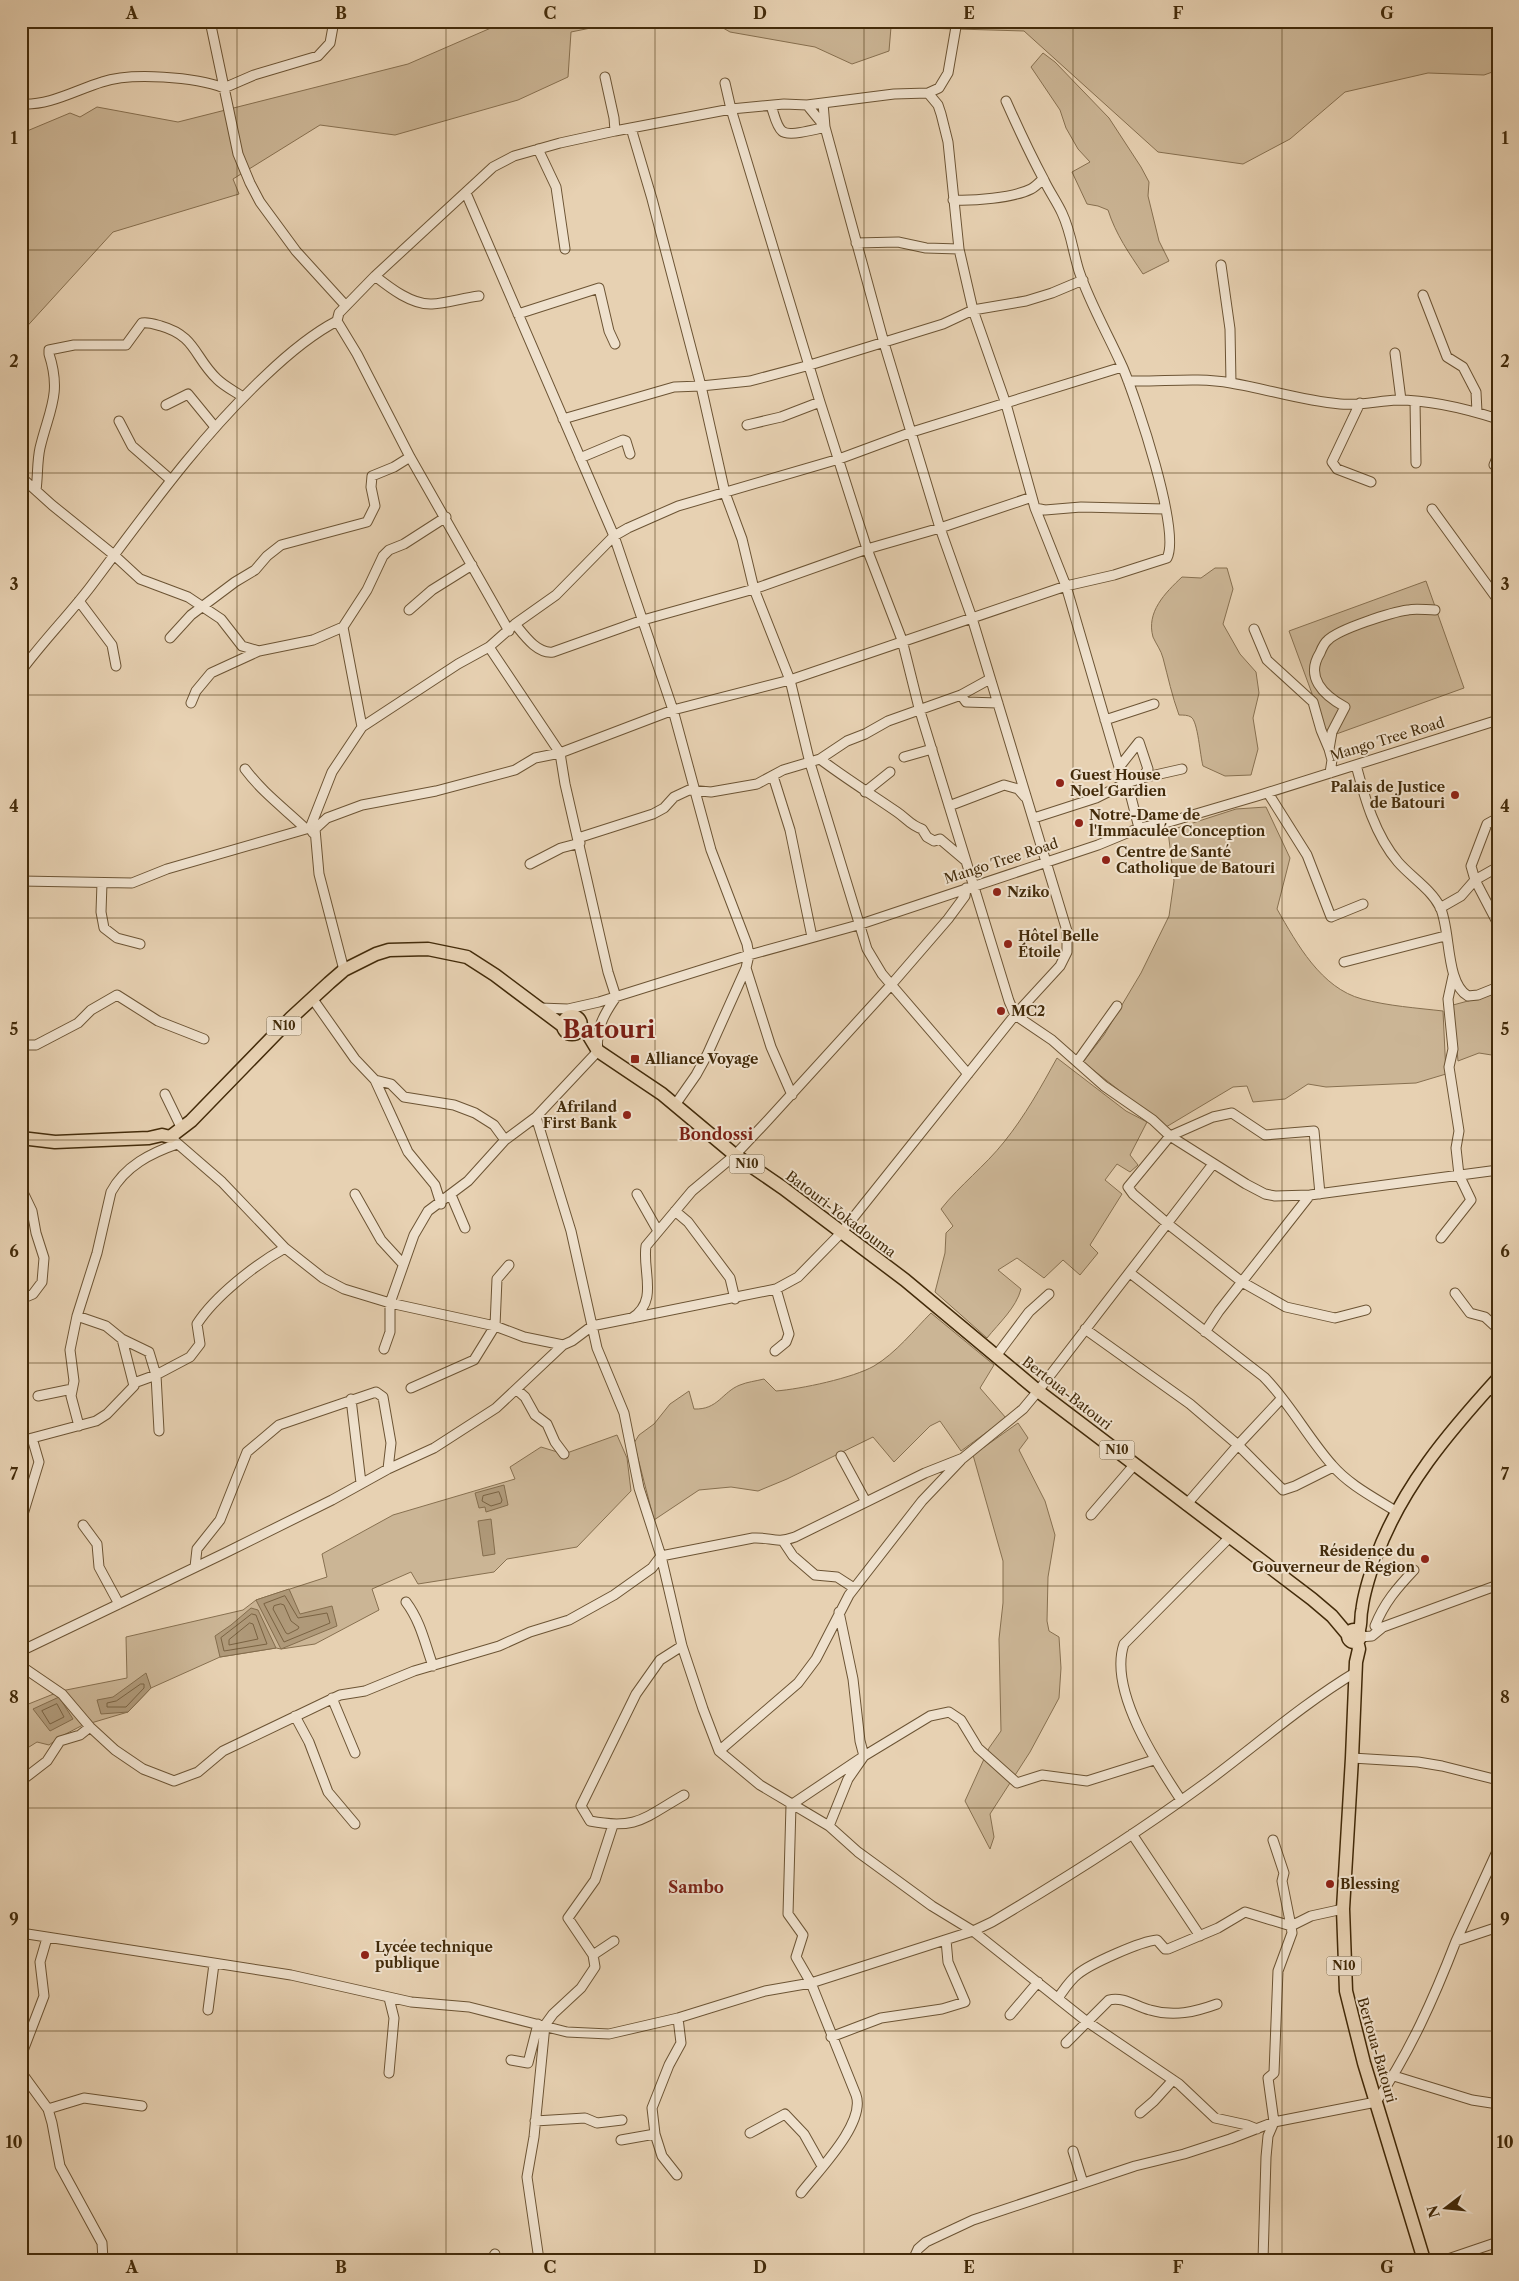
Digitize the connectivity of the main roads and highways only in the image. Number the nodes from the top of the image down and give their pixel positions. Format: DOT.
graph roads {
  1 [pos="21,1138"];
  2 [pos="905,1280"];
  3 [pos="1498,1378"];
  4 [pos="1493,1391"];
  5 [pos="1355,1635"];
  6 [pos="1422,2259"];
  1 -- 2 [label="highway, Batouri-Yokadouma / N10"];
  2 -- 5 [label="highway, Bertoua-Batouri / N10"];
  3 -- 4 [label="main road"];
  4 -- 5 [label="main road"];
  5 -- 6 [label="highway, Bertoua-Batouri / N10"];
}
